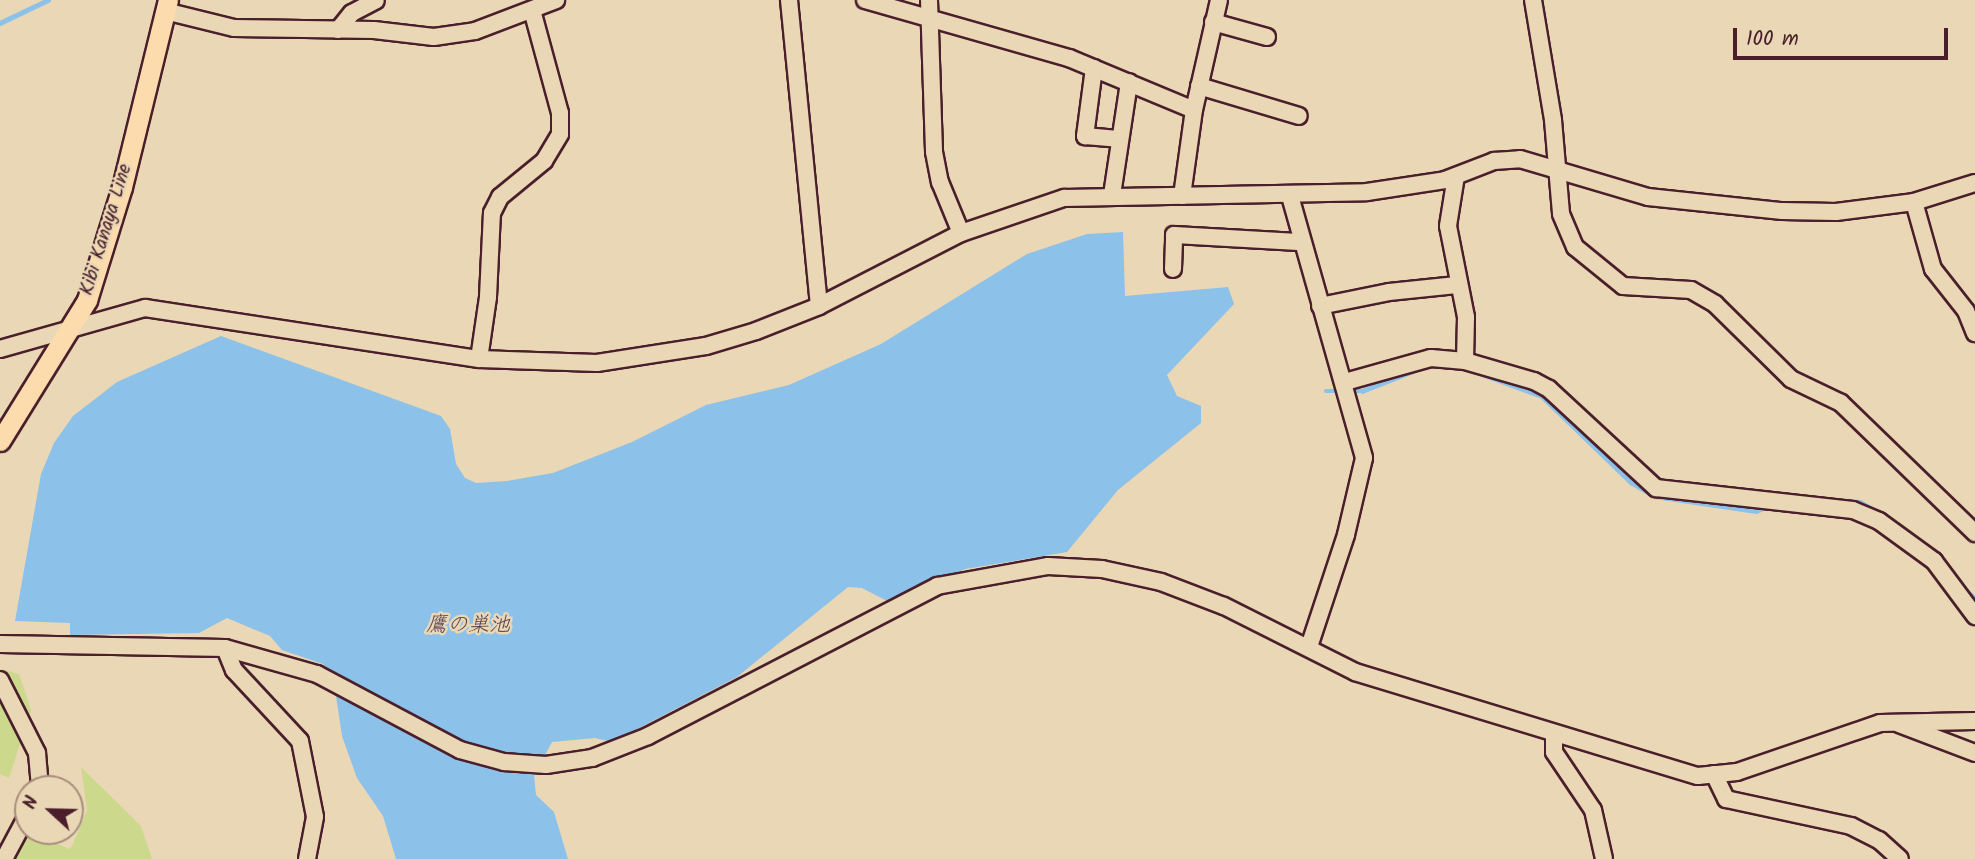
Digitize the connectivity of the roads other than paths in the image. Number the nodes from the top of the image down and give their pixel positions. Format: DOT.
graph roads {
  1 [pos="376,0"];
  2 [pos="556,0"];
  3 [pos="789,0"];
  4 [pos="864,0"];
  5 [pos="929,0"];
  6 [pos="1219,0"];
  7 [pos="1533,0"];
  8 [pos="167,5"];
  9 [pos="532,10"];
  10 [pos="928,19"];
  11 [pos="1213,22"];
  12 [pos="338,30"];
  13 [pos="1267,37"];
  14 [pos="1094,68"];
  15 [pos="1129,82"];
  16 [pos="1199,86"];
  17 [pos="1194,110"];
  18 [pos="1299,116"];
  19 [pos="1118,139"];
  20 [pos="1554,166"];
  21 [pos="1456,176"];
  22 [pos="1975,183"];
  23 [pos="1112,195"];
  24 [pos="1182,196"];
  25 [pos="1290,197"];
  26 [pos="1914,202"];
  27 [pos="961,233"];
  28 [pos="1299,242"];
  29 [pos="1173,269"];
  30 [pos="1457,285"];
  31 [pos="819,306"];
  32 [pos="1320,306"];
  33 [pos="70,330"];
  34 [pos="1975,333"];
  35 [pos="0,349"];
  36 [pos="479,359"];
  37 [pos="1465,361"];
  38 [pos="1345,382"];
  39 [pos="0,440"];
  40 [pos="1975,533"];
  41 [pos="1975,616"];
  42 [pos="0,644"];
  43 [pos="1309,647"];
  44 [pos="225,648"];
  45 [pos="0,680"];
  46 [pos="1975,721"];
  47 [pos="1894,722"];
  48 [pos="1554,736"];
  49 [pos="1975,753"];
  50 [pos="1714,774"];
  51 [pos="39,775"];
  52 [pos="14,840"];
  53 [pos="4,859"];
  54 [pos="307,859"];
  55 [pos="1604,859"];
  56 [pos="1900,859"];
  1 -- 12 [label="street"];
  2 -- 9 [label="street"];
  3 -- 31 [label="street"];
  4 -- 10 [label="street"];
  5 -- 10 [label="street"];
  6 -- 11 [label="street"];
  7 -- 20 [label="street"];
  8 -- 12 [label="street"];
  8 -- 33 [label="main road, Kibi Kanaya Line"];
  9 -- 12 [label="street"];
  9 -- 36 [label="street"];
  10 -- 14 [label="street"];
  10 -- 27 [label="street"];
  11 -- 13 [label="street"];
  11 -- 16 [label="street"];
  14 -- 15 [label="street"];
  14 -- 19 [label="street"];
  15 -- 17 [label="street"];
  15 -- 19 [label="street"];
  16 -- 17 [label="street"];
  16 -- 18 [label="street"];
  17 -- 24 [label="street"];
  19 -- 23 [label="street"];
  20 -- 21 [label="street"];
  20 -- 26 [label="street"];
  20 -- 40 [label="street"];
  21 -- 25 [label="street"];
  21 -- 30 [label="street"];
  22 -- 26 [label="street"];
  23 -- 24 [label="street"];
  23 -- 27 [label="street"];
  24 -- 25 [label="street"];
  25 -- 28 [label="street"];
  26 -- 34 [label="street"];
  27 -- 31 [label="street"];
  28 -- 29 [label="street"];
  28 -- 32 [label="street"];
  30 -- 32 [label="street"];
  30 -- 37 [label="street"];
  31 -- 36 [label="street"];
  32 -- 38 [label="street"];
  33 -- 35 [label="street"];
  33 -- 36 [label="street"];
  33 -- 39 [label="main road, Kibi Kanaya Line"];
  37 -- 38 [label="street"];
  37 -- 41 [label="street"];
  38 -- 43 [label="street"];
  42 -- 44 [label="street"];
  43 -- 44 [label="street"];
  43 -- 48 [label="street"];
  44 -- 54 [label="street"];
  45 -- 51 [label="street"];
  46 -- 47 [label="street"];
  47 -- 49 [label="street"];
  47 -- 50 [label="street"];
  48 -- 50 [label="street"];
  48 -- 55 [label="street"];
  50 -- 56 [label="street"];
  52 -- 53 [label="street"];
}
